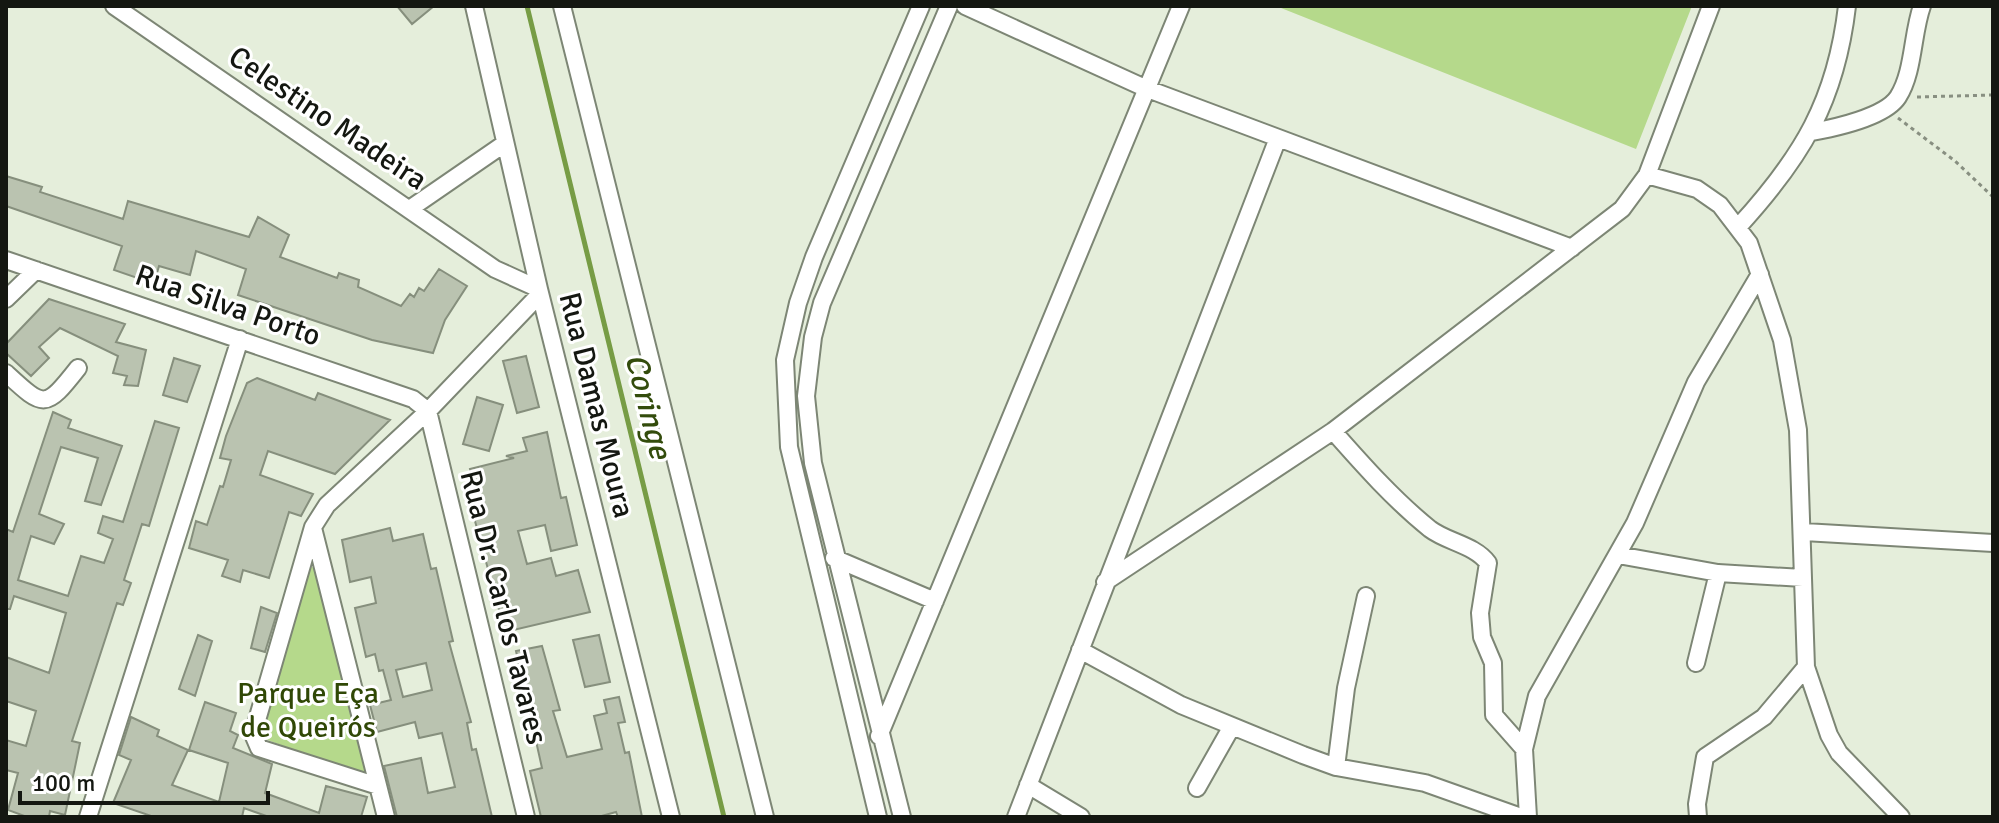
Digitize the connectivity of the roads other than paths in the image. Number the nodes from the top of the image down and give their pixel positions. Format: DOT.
graph roads {
  1 [pos="114,6"];
  2 [pos="474,6"];
  3 [pos="562,6"];
  4 [pos="921,6"];
  5 [pos="949,6"];
  6 [pos="965,6"];
  7 [pos="1181,6"];
  8 [pos="1711,6"];
  9 [pos="1847,6"];
  10 [pos="1922,6"];
  11 [pos="1145,88"];
  12 [pos="1812,132"];
  13 [pos="1278,138"];
  14 [pos="504,144"];
  15 [pos="1647,175"];
  16 [pos="411,208"];
  17 [pos="1739,226"];
  18 [pos="1572,248"];
  19 [pos="6,260"];
  20 [pos="36,270"];
  21 [pos="1760,274"];
  22 [pos="540,292"];
  23 [pos="6,299"];
  24 [pos="240,339"];
  25 [pos="78,368"];
  26 [pos="6,373"];
  27 [pos="428,411"];
  28 [pos="1333,431"];
  29 [pos="313,527"];
  30 [pos="1804,532"];
  31 [pos="1993,543"];
  32 [pos="1618,555"];
  33 [pos="834,558"];
  34 [pos="1718,573"];
  35 [pos="1803,578"];
  36 [pos="1105,582"];
  37 [pos="1366,596"];
  38 [pos="935,601"];
  39 [pos="1080,650"];
  40 [pos="1696,663"];
  41 [pos="1806,667"];
  42 [pos="1231,728"];
  43 [pos="881,734"];
  44 [pos="1524,749"];
  45 [pos="863,755"];
  46 [pos="1336,767"];
  47 [pos="1028,785"];
  48 [pos="378,786"];
  49 [pos="1197,788"];
  50 [pos="88,817"];
  51 [pos="386,817"];
  52 [pos="526,817"];
  53 [pos="671,817"];
  54 [pos="765,817"];
  55 [pos="878,817"];
  56 [pos="902,817"];
  57 [pos="1016,817"];
  58 [pos="1081,817"];
  59 [pos="1521,817"];
  60 [pos="1528,817"];
  61 [pos="1698,817"];
  62 [pos="1901,817"];
  1 -- 16 [label="street, Celestino Madeira"];
  2 -- 14 [label="street, Rua Damas Moura"];
  3 -- 54 [label="street"];
  4 -- 45 [label="street"];
  5 -- 33 [label="street"];
  6 -- 11 [label="street"];
  7 -- 11 [label="street"];
  8 -- 15 [label="street"];
  9 -- 12 [label="street"];
  10 -- 12 [label="street"];
  11 -- 13 [label="street"];
  11 -- 38 [label="street"];
  12 -- 17 [label="street"];
  13 -- 18 [label="street"];
  13 -- 36 [label="street"];
  14 -- 16 [label="street"];
  14 -- 22 [label="street, Rua Damas Moura"];
  15 -- 17 [label="street"];
  15 -- 18 [label="street"];
  16 -- 22 [label="street, Celestino Madeira"];
  17 -- 21 [label="street"];
  18 -- 28 [label="street"];
  19 -- 20 [label="street, Rua Silva Porto"];
  20 -- 23 [label="street"];
  20 -- 24 [label="street, Rua Silva Porto"];
  21 -- 30 [label="street"];
  21 -- 32 [label="street"];
  22 -- 27 [label="street"];
  22 -- 53 [label="street, Rua Damas Moura"];
  24 -- 27 [label="street, Rua Silva Porto"];
  24 -- 50 [label="street"];
  25 -- 26 [label="street"];
  27 -- 29 [label="street"];
  27 -- 52 [label="street, Rua Dr. Carlos Tavares"];
  28 -- 36 [label="street"];
  28 -- 44 [label="street"];
  29 -- 48 [label="street"];
  29 -- 48 [label="street"];
  30 -- 31 [label="street"];
  30 -- 35 [label="street"];
  32 -- 34 [label="street"];
  32 -- 44 [label="street"];
  33 -- 38 [label="street"];
  33 -- 43 [label="street"];
  34 -- 35 [label="street"];
  34 -- 40 [label="street"];
  35 -- 41 [label="street"];
  36 -- 39 [label="street"];
  37 -- 46 [label="street"];
  38 -- 43 [label="street"];
  39 -- 42 [label="street"];
  39 -- 47 [label="street"];
  41 -- 61 [label="street"];
  41 -- 62 [label="street"];
  42 -- 46 [label="street"];
  42 -- 49 [label="street"];
  43 -- 45 [label="street"];
  43 -- 56 [label="street"];
  44 -- 60 [label="street"];
  45 -- 55 [label="street"];
  46 -- 59 [label="street"];
  47 -- 57 [label="street"];
  47 -- 58 [label="street"];
  48 -- 51 [label="street"];
}
